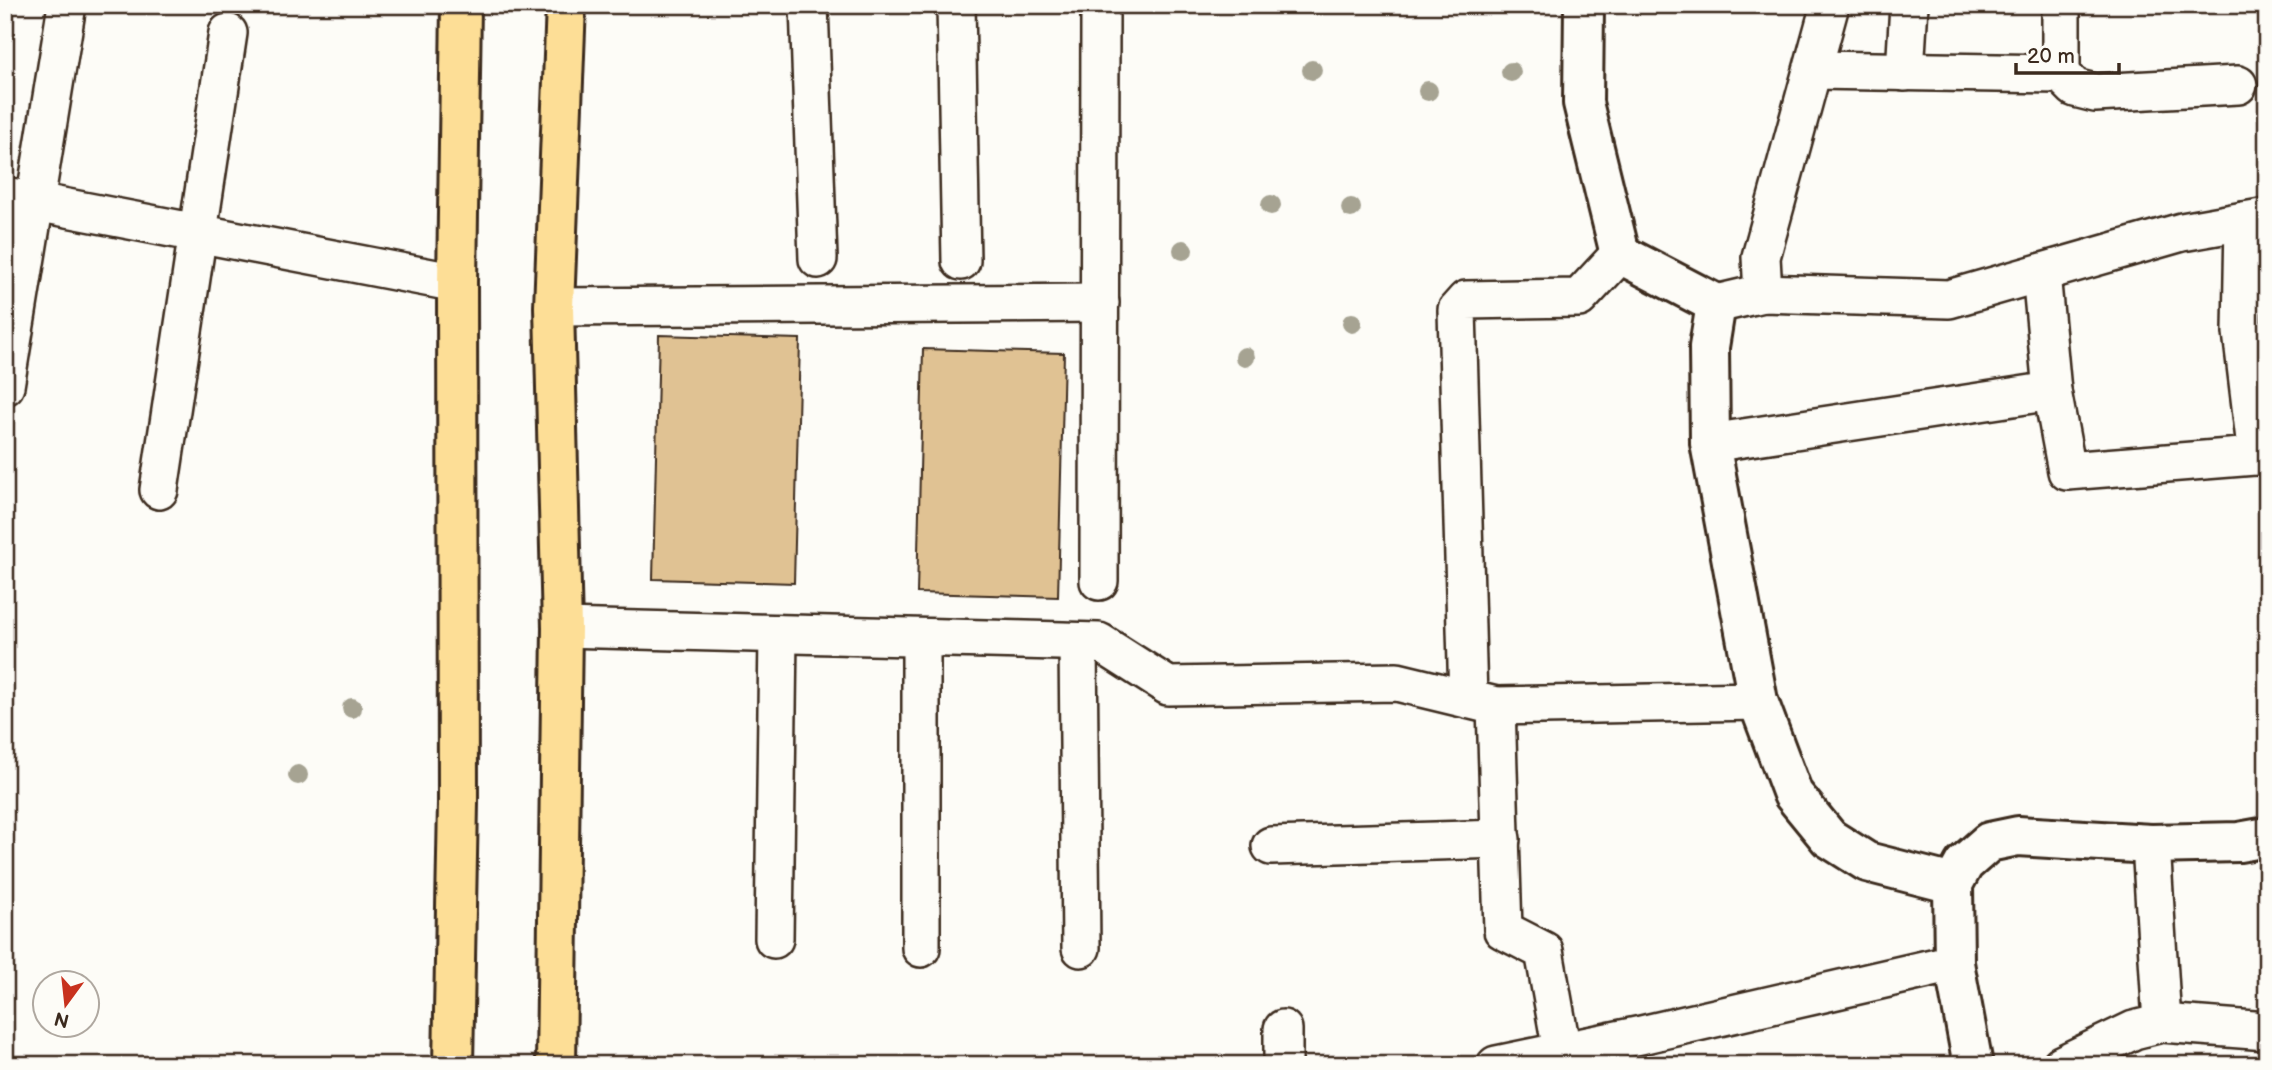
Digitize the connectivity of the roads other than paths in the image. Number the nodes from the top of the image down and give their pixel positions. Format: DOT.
graph roads {
  1 [pos="66,5"];
  2 [pos="461,5"];
  3 [pos="566,5"];
  4 [pos="809,5"];
  5 [pos="956,5"];
  6 [pos="1100,5"];
  7 [pos="1584,5"];
  8 [pos="1830,5"];
  9 [pos="1909,5"];
  10 [pos="2061,5"];
  11 [pos="228,33"];
  12 [pos="1814,70"];
  13 [pos="1905,72"];
  14 [pos="2061,74"];
  15 [pos="2238,85"];
  16 [pos="20,198"];
  17 [pos="2256,219"];
  18 [pos="198,234"];
  19 [pos="1620,254"];
  20 [pos="818,259"];
  21 [pos="961,261"];
  22 [pos="2041,273"];
  23 [pos="457,283"];
  24 [pos="1763,293"];
  25 [pos="1100,303"];
  26 [pos="1716,304"];
  27 [pos="554,307"];
  28 [pos="5,386"];
  29 [pos="2052,391"];
  30 [pos="1710,443"];
  31 [pos="2262,456"];
  32 [pos="159,490"];
  33 [pos="1099,581"];
  34 [pos="562,628"];
  35 [pos="778,634"];
  36 [pos="921,638"];
  37 [pos="1078,642"];
  38 [pos="1758,701"];
  39 [pos="1482,703"];
  40 [pos="2267,837"];
  41 [pos="1501,839"];
  42 [pos="2151,844"];
  43 [pos="1270,846"];
  44 [pos="1954,884"];
  45 [pos="774,939"];
  46 [pos="921,948"];
  47 [pos="1081,948"];
  48 [pos="1954,963"];
  49 [pos="2162,1023"];
  50 [pos="1283,1028"];
  51 [pos="2267,1031"];
  52 [pos="1645,1050"];
  53 [pos="1562,1051"];
  54 [pos="453,1065"];
  55 [pos="556,1065"];
  56 [pos="1283,1065"];
  57 [pos="1496,1065"];
  58 [pos="1973,1065"];
  59 [pos="2061,1065"];
  1 -- 16 [label="street"];
  2 -- 23 [label="main road"];
  3 -- 27 [label="main road"];
  4 -- 20 [label="street"];
  5 -- 21 [label="street"];
  6 -- 25 [label="street"];
  7 -- 19 [label="street"];
  8 -- 12 [label="street"];
  9 -- 13 [label="street"];
  10 -- 14 [label="street"];
  11 -- 18 [label="street"];
  12 -- 13 [label="street"];
  12 -- 24 [label="street"];
  13 -- 14 [label="street"];
  14 -- 15 [label="street"];
  16 -- 18 [label="street"];
  16 -- 28 [label="street"];
  17 -- 22 [label="street"];
  17 -- 31 [label="street"];
  18 -- 23 [label="street"];
  18 -- 32 [label="street"];
  19 -- 26 [label="street"];
  19 -- 39 [label="street"];
  22 -- 24 [label="street"];
  22 -- 29 [label="street"];
  23 -- 54 [label="main road"];
  24 -- 26 [label="street"];
  25 -- 27 [label="street"];
  25 -- 33 [label="street"];
  26 -- 30 [label="street"];
  27 -- 34 [label="main road"];
  29 -- 30 [label="street"];
  29 -- 31 [label="street"];
  30 -- 38 [label="street"];
  34 -- 35 [label="street"];
  34 -- 55 [label="main road"];
  35 -- 36 [label="street"];
  35 -- 45 [label="street"];
  36 -- 37 [label="street"];
  36 -- 46 [label="street"];
  37 -- 39 [label="street"];
  37 -- 47 [label="street"];
  38 -- 39 [label="street"];
  38 -- 44 [label="street"];
  39 -- 41 [label="street"];
  40 -- 42 [label="street"];
  41 -- 43 [label="street"];
  41 -- 53 [label="street"];
  42 -- 44 [label="street"];
  42 -- 49 [label="street"];
  44 -- 48 [label="street"];
  48 -- 52 [label="street"];
  48 -- 58 [label="street"];
  49 -- 51 [label="street"];
  49 -- 59 [label="street"];
  50 -- 56 [label="street"];
  52 -- 53 [label="street"];
  53 -- 57 [label="street"];
}
